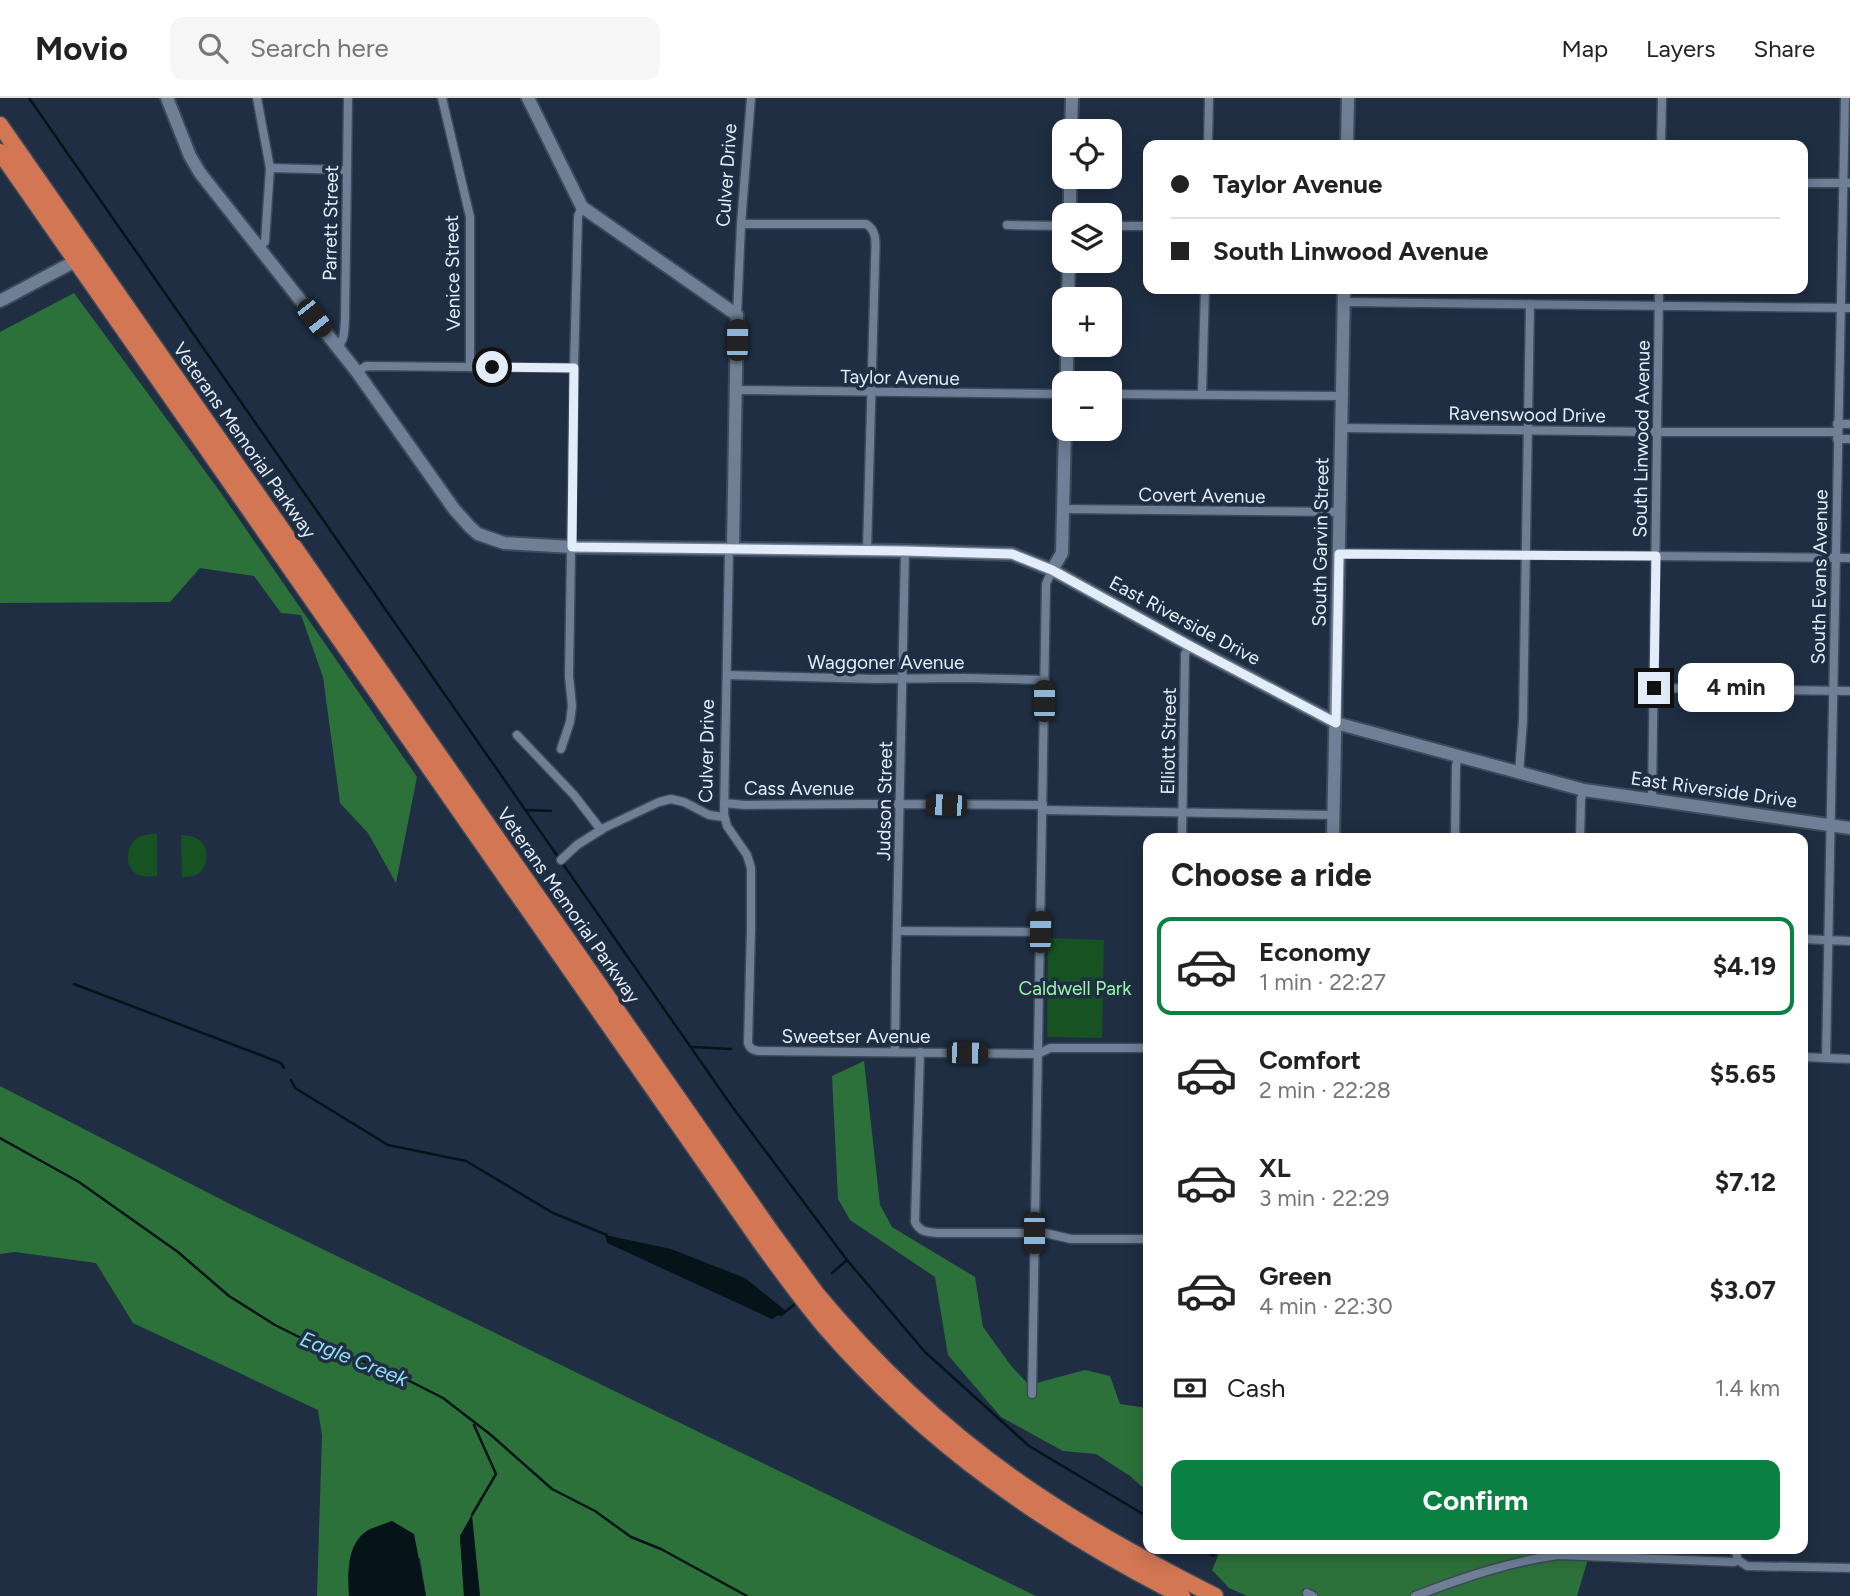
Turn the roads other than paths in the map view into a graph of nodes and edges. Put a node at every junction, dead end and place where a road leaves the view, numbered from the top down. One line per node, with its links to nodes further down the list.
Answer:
1 (167, 98): 28 (street)
2 (257, 98): 18 (street)
3 (348, 98): 19 (street, Parrett Street)
4 (442, 98): 39 (street, Venice Street)
5 (528, 98): 22 (street)
6 (751, 98): 23 (street, Culver Drive)
7 (1072, 98): 12 (street)
8 (1209, 98): 14 (street)
9 (1348, 98): 15 (street)
10 (1662, 98): 16 (street)
11 (1845, 98): 21 (street, South Evans Avenue)
12 (1071, 119)
13 (0, 125): 29 (highway, Veterans Memorial Parkway)
14 (1208, 140)
15 (1347, 140)
16 (1661, 140)
17 (0, 152): 29 (highway, Veterans Memorial Parkway)
18 (270, 168): 19 (street); 28 (street)
19 (347, 170): 38 (street, Parrett Street)
20 (1808, 183): 21 (street)
21 (1847, 183): 36 (street, South Evans Avenue)
22 (582, 207): 37 (street); 40 (street)
23 (741, 224): 37 (street, Culver Drive); 43 (street)
24 (1007, 225): 25 (street)
25 (1052, 226)
26 (1122, 226): 27 (street)
27 (1143, 226)
28 (259, 247): 38 (street)
29 (82, 257): 33 (street); 114 (highway, Veterans Memorial Parkway); 115 (highway, Veterans Memorial Parkway)
30 (1205, 294): 44 (street)
31 (1659, 294): 35 (street, South Linwood Avenue)
32 (1344, 295): 34 (street); 47 (street, South Garvin Street)
33 (0, 301)
34 (1530, 304): 35 (street); 50 (street)
35 (1659, 306): 36 (street); 51 (street, South Linwood Avenue)
36 (1845, 308): 52 (street, South Evans Avenue)
37 (737, 315): 42 (street, Culver Drive)
38 (338, 346): 41 (street)
39 (470, 367): 40 (street); 41 (street)
40 (574, 368): 57 (street)
41 (357, 372): 57 (street, East Riverside Drive)
42 (735, 390): 43 (street, Taylor Avenue); 58 (street, Culver Drive)
43 (871, 393): 45 (street, Taylor Avenue); 59 (street)
44 (1202, 393): 46 (street); 47 (street)
45 (1052, 394)
46 (1122, 394)
47 (1342, 396): 49 (street, South Garvin Street)
48 (1850, 424): 52 (street, Ravenswood Drive)
49 (1342, 428): 50 (street, Ravenswood Drive); 56 (street, South Garvin Street)
50 (1527, 430): 51 (street, Ravenswood Drive); 62 (street)
51 (1657, 432): 52 (street, Ravenswood Drive); 63 (street, South Linwood Avenue)
52 (1837, 432): 53 (street, Ravenswood Drive); 64 (street, South Evans Avenue)
53 (1850, 439)
54 (1065, 441): 55 (street)
55 (1063, 509): 56 (street, Covert Avenue); 66 (street)
56 (1340, 512): 61 (street, South Garvin Street)
57 (572, 547): 58 (street, East Riverside Drive); 76 (street)
58 (731, 549): 59 (street, East Riverside Drive); 68 (street, Culver Drive)
59 (867, 550): 60 (street, East Riverside Drive)
60 (905, 551): 66 (street, East Riverside Drive); 69 (street, Judson Street)
61 (1339, 554): 62 (street); 74 (street, South Garvin Street)
62 (1525, 555): 63 (street); 78 (street)
63 (1656, 556): 64 (street); 71 (street, South Linwood Avenue)
64 (1836, 558): 65 (street); 72 (street, South Evans Avenue)
65 (1850, 558)
66 (1052, 570): 67 (street, East Riverside Drive); 70 (street)
67 (1190, 646): 74 (street, East Riverside Drive); 84 (street, Elliott Street)
68 (727, 675): 69 (street, Waggoner Avenue); 81 (street, Culver Drive)
69 (902, 678): 70 (street, Waggoner Avenue); 82 (street, Judson Street)
70 (1045, 680): 83 (street)
71 (1654, 688): 72 (street); 80 (street, South Linwood Avenue)
72 (1833, 691): 73 (street); 87 (street, South Evans Avenue)
73 (1850, 691)
74 (1336, 723): 77 (street, East Riverside Drive); 85 (street, South Garvin Street)
75 (517, 735): 89 (street)
76 (561, 749)
77 (1458, 757): 78 (street, East Riverside Drive); 92 (street)
78 (1519, 773): 79 (street, East Riverside Drive)
79 (1584, 790): 80 (street, East Riverside Drive); 93 (street)
80 (1652, 800): 87 (street, East Riverside Drive)
81 (724, 803): 82 (street, Cass Avenue); 86 (street, Culver Drive)
82 (900, 804): 83 (street, Cass Avenue); 95 (street, Judson Street)
83 (1043, 808): 84 (street, Cass Avenue); 96 (street)
84 (1182, 813): 85 (street, Cass Avenue); 90 (street, Elliott Street)
85 (1333, 815): 91 (street, South Garvin Street)
86 (724, 817): 89 (street); 100 (street, Culver Drive)
87 (1830, 825): 88 (street, East Riverside Drive); 98 (street, South Evans Avenue)
88 (1850, 828)
89 (601, 830): 94 (street)
90 (1182, 833)
91 (1333, 833)
92 (1455, 833)
93 (1580, 833)
94 (561, 860)
95 (897, 932): 96 (street); 102 (street, Judson Street)
96 (1040, 932): 104 (street)
97 (1808, 939): 98 (street)
98 (1828, 940): 99 (street); 106 (street, South Evans Avenue)
99 (1850, 941)
100 (749, 1030): 102 (street, Sweetser Avenue)
101 (1143, 1048): 104 (street, Sweetser Avenue)
102 (895, 1052): 103 (street, Sweetser Avenue)
103 (920, 1052): 104 (street, Sweetser Avenue); 108 (street)
104 (1038, 1054): 108 (street)
105 (1808, 1057): 106 (street)
106 (1826, 1058): 107 (street)
107 (1850, 1059)
108 (1034, 1233): 109 (street); 110 (street)
109 (1143, 1239)
110 (1032, 1394)
111 (1736, 1554): 112 (street)
112 (1738, 1560): 113 (street); 116 (street)
113 (1850, 1569)
114 (1182, 1596)
115 (1215, 1596)
116 (1415, 1596)

